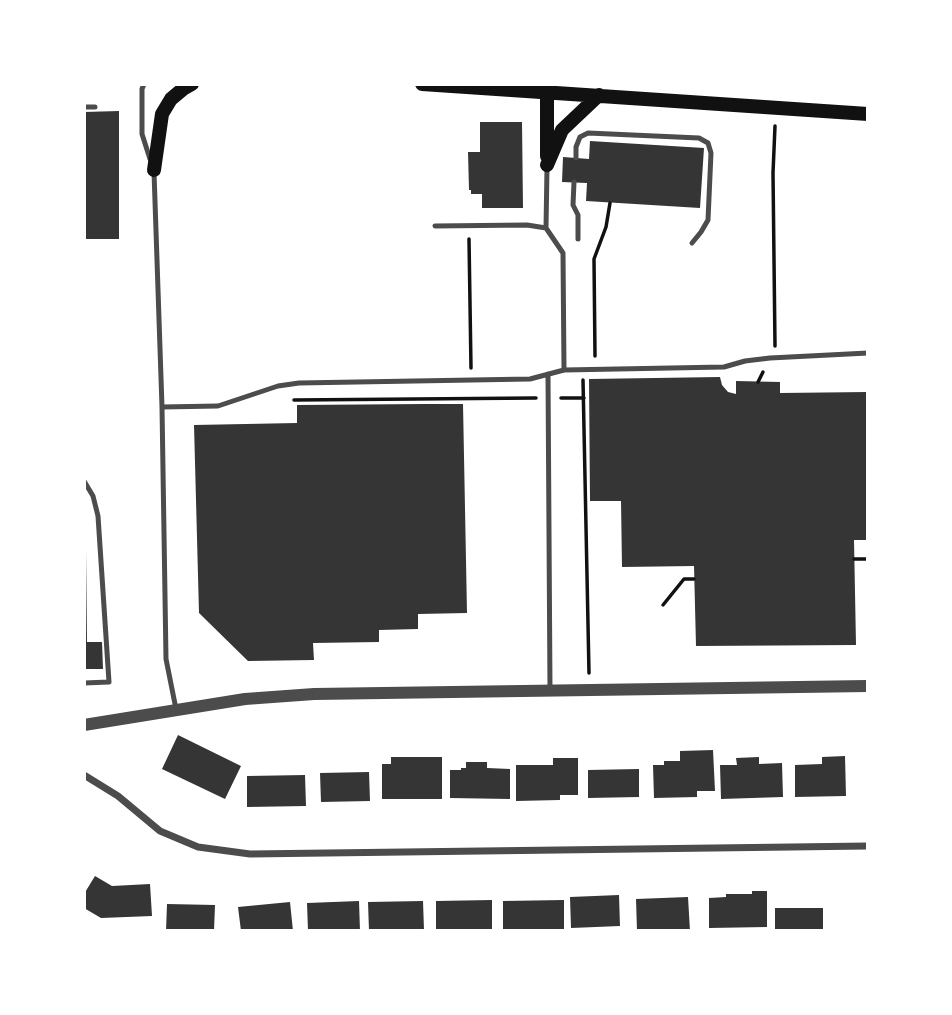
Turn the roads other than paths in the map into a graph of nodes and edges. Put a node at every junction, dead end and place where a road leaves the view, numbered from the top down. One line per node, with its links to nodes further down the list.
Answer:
1 (144, 84): 11 (lane)
2 (192, 84): 11 (main road)
3 (422, 84): 4 (main road)
4 (547, 88): 5 (main road); 10 (main road)
5 (599, 95): 8 (main road); 10 (main road)
6 (84, 107): 7 (lane)
7 (95, 107)
8 (868, 114)
9 (576, 158): 16 (lane)
10 (547, 164): 14 (lane)
11 (153, 170): 20 (lane)
12 (574, 182): 15 (lane)
13 (435, 226): 14 (lane)
14 (546, 228): 18 (lane)
15 (578, 239)
16 (692, 243)
17 (868, 354): 18 (lane)
18 (564, 370): 19 (lane)
19 (548, 374): 20 (lane); 24 (lane)
20 (162, 407): 25 (lane)
21 (84, 481): 22 (lane)
22 (84, 683)
23 (868, 686): 24 (street)
24 (550, 691): 25 (street)
25 (176, 709): 26 (street)
26 (84, 725)
27 (84, 775): 28 (street)
28 (868, 846)

